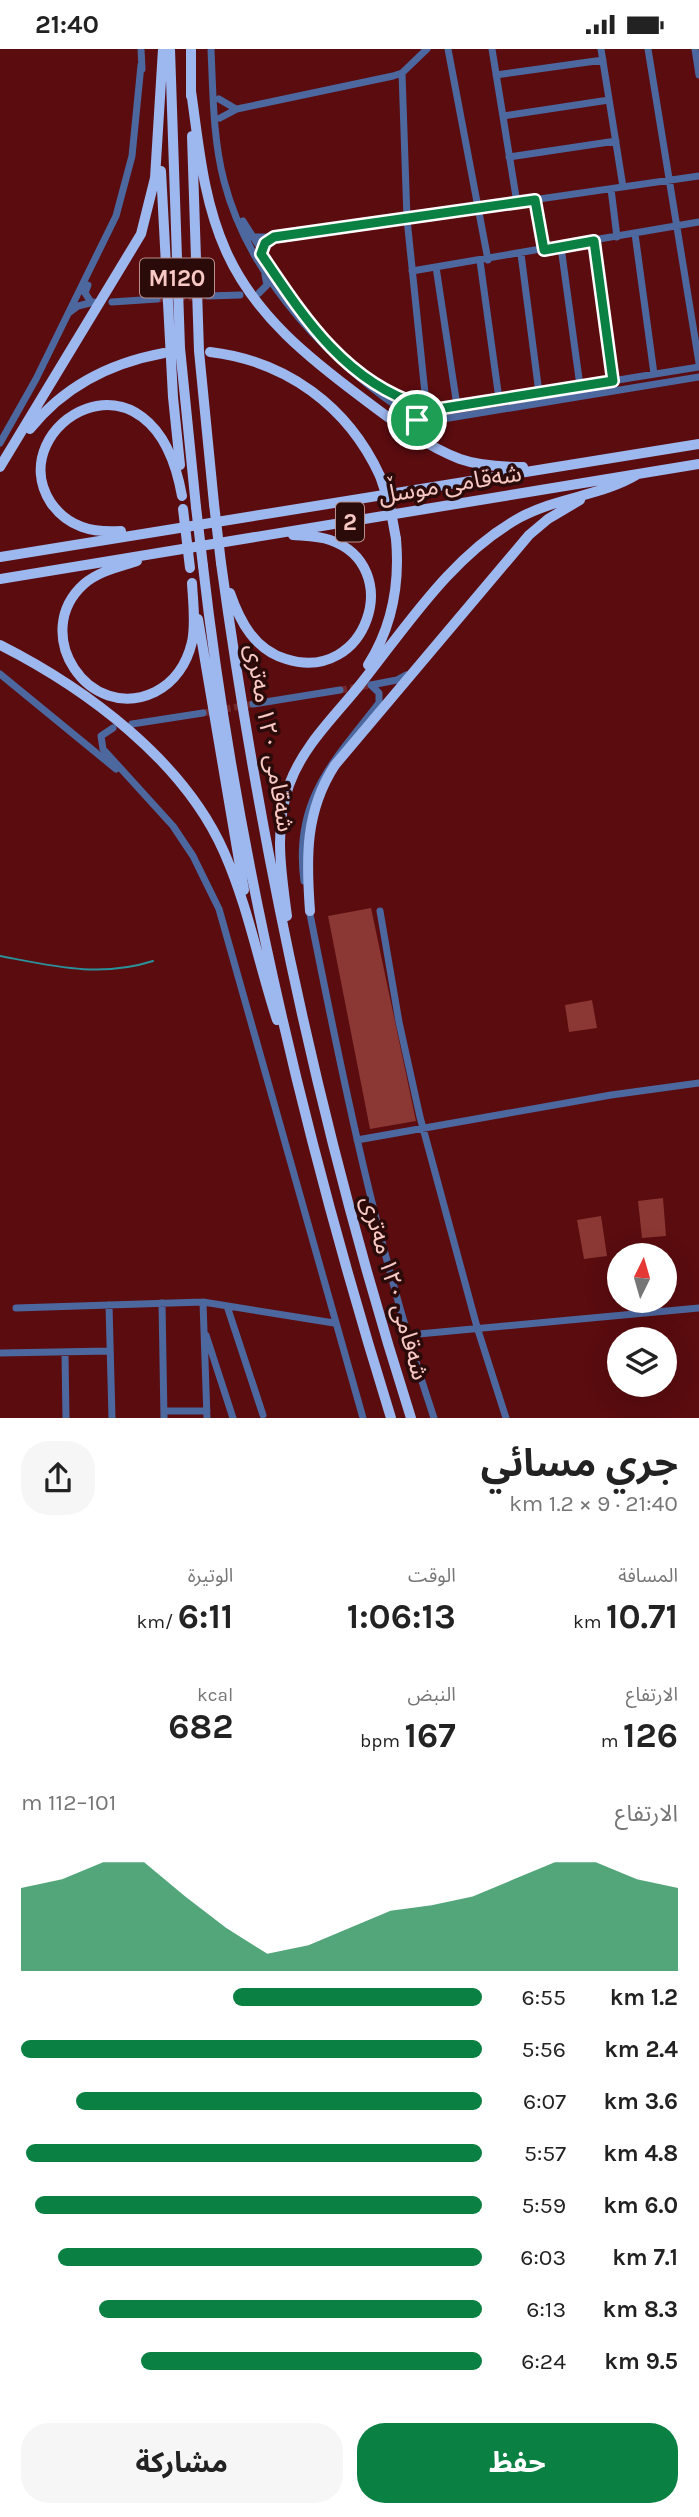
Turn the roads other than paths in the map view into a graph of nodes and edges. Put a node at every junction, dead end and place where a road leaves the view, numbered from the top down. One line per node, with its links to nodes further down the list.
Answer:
1 (141, 49): 13 (street)
2 (163, 49): 23 (highway)
3 (170, 49): 100 (highway, شەقامی ١٢٠ مەتری / M120, bridge)
4 (191, 49): 17 (highway, شەقامی ١٢٠ مەتری / M120)
5 (214, 49): 18 (street); 47 (street)
6 (427, 49): 14 (street)
7 (448, 49): 32 (street)
8 (492, 49): 15 (street)
9 (601, 49): 12 (street)
10 (648, 49): 27 (street)
11 (695, 49): 16 (street)
12 (603, 60): 15 (street); 19 (street)
13 (141, 65): 54 (street); 54 (street)
14 (402, 73): 20 (street); 33 (street)
15 (496, 75): 21 (street)
16 (699, 75)
17 (191, 91): 73 (highway); 83 (highway, شەقامی ١٢٠ مەتری / M120, bridge)
18 (219, 99): 20 (street); 22 (street)
19 (609, 100): 21 (street); 24 (street)
20 (236, 109): 22 (street)
21 (503, 116): 25 (street)
22 (220, 118): 37 (street)
23 (159, 133): 75 (highway); 78 (highway)
24 (615, 141): 25 (street); 28 (street)
25 (509, 157): 31 (street)
26 (699, 176): 27 (street)
27 (668, 181): 28 (street); 35 (street)
28 (623, 187): 29 (street)
29 (611, 189): 30 (street); 39 (street)
30 (535, 200): 31 (street); 42 (street)
31 (517, 203): 32 (street)
32 (479, 208): 33 (street); 45 (street)
33 (407, 219): 38 (street); 48 (street)
34 (699, 222): 35 (street)
35 (676, 226): 36 (street); 57 (street)
36 (635, 234): 39 (street); 58 (street)
37 (251, 237): 38 (street); 43 (street)
38 (274, 237): 43 (street)
39 (617, 237): 40 (street)
40 (594, 241): 41 (street); 60 (street)
41 (561, 247): 42 (street); 62 (street)
42 (544, 250): 44 (street)
43 (261, 254): 66 (street)
44 (521, 254): 45 (street); 63 (street)
45 (484, 260): 46 (street); 65 (street)
46 (436, 267): 48 (street); 67 (street)
47 (264, 268): 49 (street); 69 (street)
48 (412, 271): 66 (street)
49 (259, 293)
50 (240, 295): 51 (street)
51 (208, 296)
52 (157, 299): 53 (street)
53 (112, 302)
54 (70, 313): 71 (street)
55 (209, 352): 92 (highway, bridge)
56 (164, 353): 75 (highway)
57 (699, 365): 58 (street)
58 (654, 374): 60 (street)
59 (699, 377): 64 (street)
60 (613, 381): 61 (street)
61 (601, 383): 62 (street); 64 (street)
62 (580, 386): 63 (street)
63 (539, 393): 65 (street)
64 (602, 393): 70 (street)
65 (499, 399): 67 (street)
66 (423, 404): 68 (street); 69 (street)
67 (457, 406): 68 (street)
68 (438, 409): 70 (street)
69 (417, 420): 70 (street)
70 (437, 420)
71 (0, 443)
72 (699, 444): 73 (highway, شەقامی موسڵ / 2)
73 (595, 460): 79 (highway, شەقامی موسڵ / 2)
74 (699, 464): 76 (highway, شەقامی موسڵ / 2)
75 (0, 468)
76 (638, 474): 77 (highway); 80 (highway, شەقامی موسڵ / 2)
77 (611, 487): 87 (highway); 92 (highway)
78 (182, 496): 79 (highway); 85 (highway, bridge)
79 (173, 529): 82 (highway, شەقامی موسڵ / 2)
80 (276, 534): 81 (highway, شەقامی موسڵ / 2); 83 (highway)
81 (176, 549): 84 (highway, شەقامی موسڵ / 2); 85 (highway)
82 (0, 557)
83 (221, 563): 99 (highway, شەقامی ١٢٠ مەتری)
84 (0, 579)
85 (192, 583): 98 (highway)
86 (0, 645): 98 (highway)
87 (430, 650): 96 (highway); 96 (street)
88 (0, 674): 95 (street)
89 (340, 690): 90 (street)
90 (253, 704)
91 (203, 713): 93 (street)
92 (333, 717): 99 (highway)
93 (132, 724)
94 (113, 728): 95 (street)
95 (141, 788): 110 (street)
96 (310, 911): 103 (street)
97 (380, 911): 102 (street)
98 (258, 956): 100 (highway)
99 (301, 1012): 125 (highway, شەقامی ١٢٠ مەتری)
100 (292, 1062): 124 (highway, شەقامی ١٢٠ مەتری)
101 (699, 1083): 102 (street)
102 (426, 1126): 103 (street); 111 (street)
103 (357, 1140): 113 (street)
104 (203, 1302): 105 (street); 107 (street); 112 (street)
105 (162, 1303): 106 (street); 118 (street)
106 (109, 1305): 109 (street); 114 (street)
107 (227, 1305): 110 (street); 119 (street)
108 (699, 1306): 111 (street)
109 (16, 1308)
110 (334, 1323): 123 (street)
111 (477, 1327): 113 (street); 127 (street)
112 (204, 1328): 117 (street); 122 (street)
113 (408, 1335): 126 (street)
114 (110, 1351): 116 (street); 121 (street)
115 (0, 1353): 116 (street)
116 (65, 1353): 120 (street)
117 (207, 1414): 118 (street)
118 (164, 1415)
119 (263, 1415)
120 (66, 1418)
121 (112, 1418)
122 (233, 1418)
123 (363, 1418)
124 (391, 1418)
125 (411, 1418)
126 (434, 1418)
127 (506, 1418)

